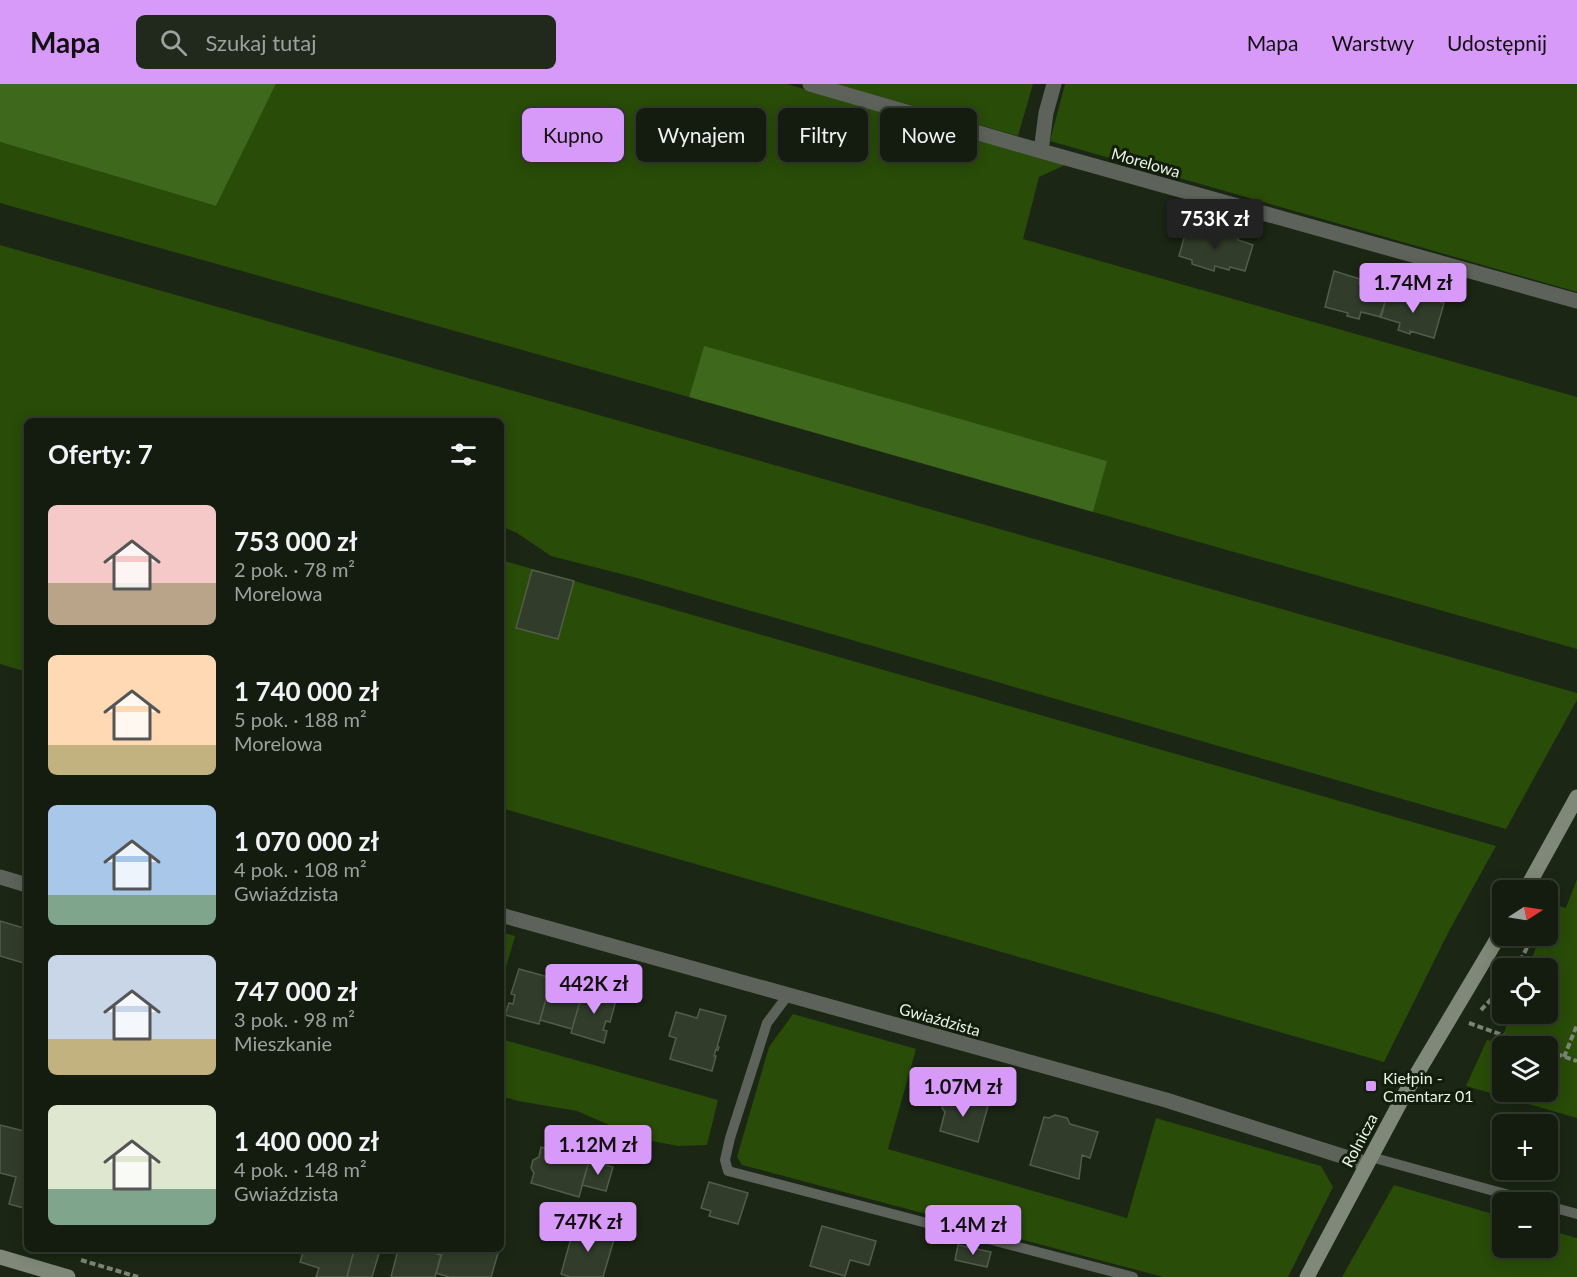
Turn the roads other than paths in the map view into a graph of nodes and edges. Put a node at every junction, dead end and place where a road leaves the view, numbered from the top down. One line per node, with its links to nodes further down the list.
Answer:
1 (810, 84): 3 (street, Morelowa)
2 (1054, 84): 3 (street)
3 (1041, 151): 4 (street, Morelowa)
4 (1577, 301)
5 (1577, 797): 7 (street)
6 (0, 878): 8 (street)
7 (1531, 880)
8 (24, 884)
9 (504, 916): 11 (street, Gwiaździsta)
10 (1493, 946): 12 (street, Rolnicza)
11 (788, 995): 12 (street, Gwiaździsta); 18 (lane)
12 (1369, 1160): 13 (lane); 19 (street, Rolnicza)
13 (1495, 1192)
14 (1558, 1209): 15 (lane)
15 (1577, 1214)
16 (0, 1257): 17 (street)
17 (59, 1276)
18 (1134, 1277)
19 (1307, 1277)

